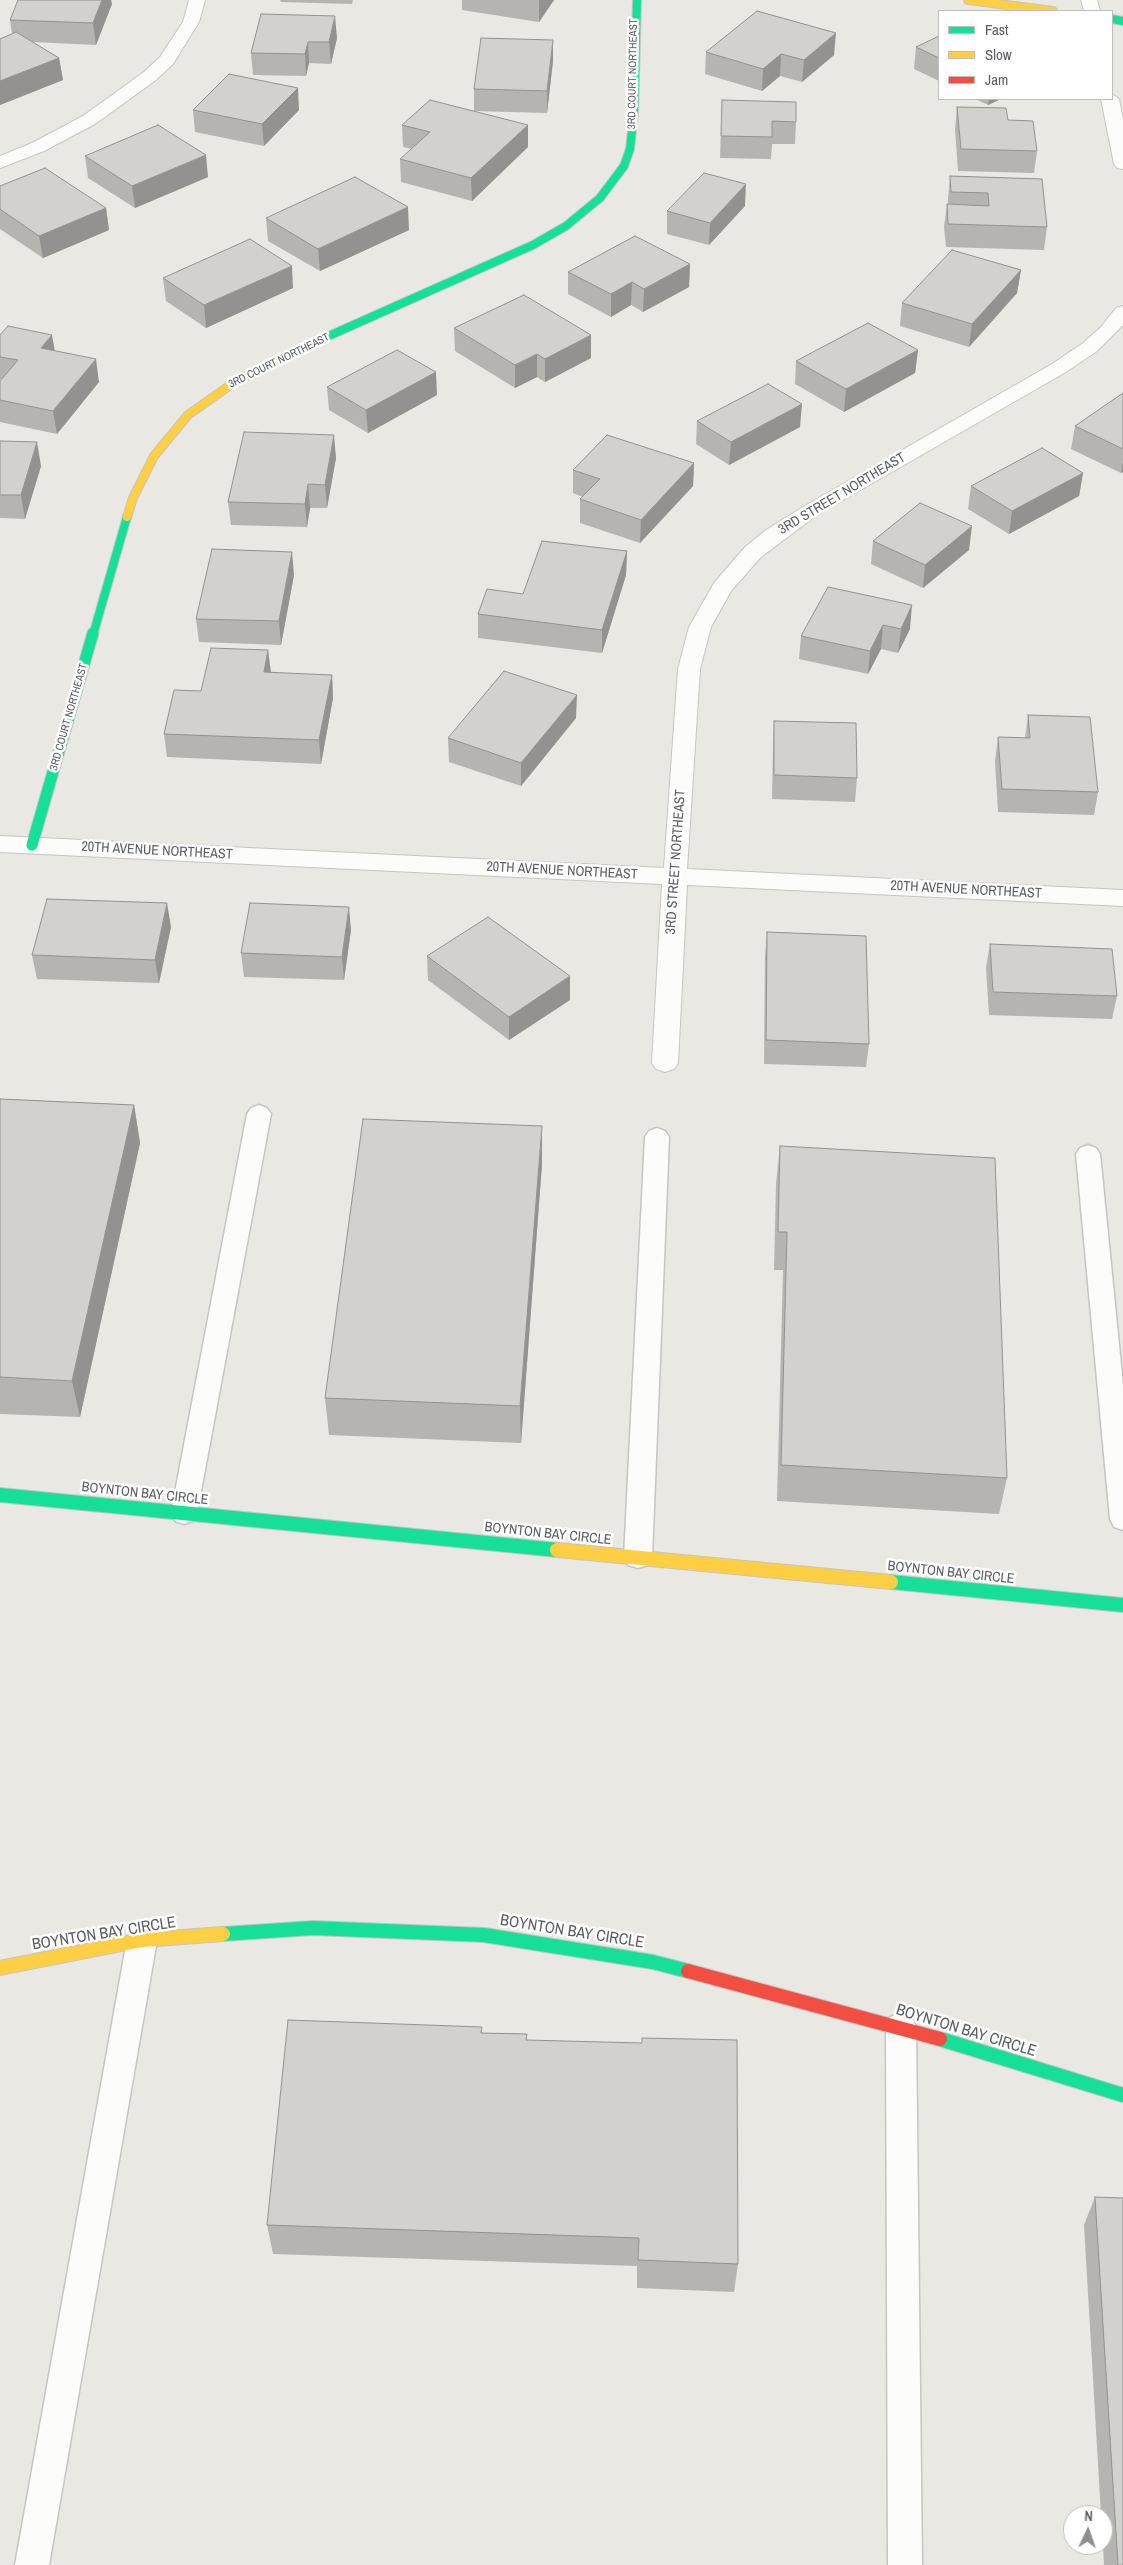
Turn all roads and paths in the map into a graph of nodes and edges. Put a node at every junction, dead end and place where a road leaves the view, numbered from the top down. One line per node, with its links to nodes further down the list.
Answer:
1 (197, 0): 6 (street)
2 (637, 0): 10 (street, 3RD COURT NORTHEAST)
3 (968, 0): 4 (street)
4 (1045, 10)
5 (1110, 100): 7 (street)
6 (0, 163)
7 (1123, 164)
8 (1123, 312): 11 (street, 3RD STREET NORTHEAST)
9 (0, 844): 10 (street, 20TH AVENUE NORTHEAST)
10 (32, 845): 11 (street, 20TH AVENUE NORTHEAST)
11 (675, 876): 12 (street, 20TH AVENUE NORTHEAST); 13 (street, 3RD STREET NORTHEAST)
12 (1123, 898)
13 (665, 1063)
14 (259, 1114): 18 (lane)
15 (657, 1138): 20 (lane)
16 (1088, 1154): 19 (lane)
17 (0, 1495): 18 (street, BOYNTON BAY CIRCLE)
18 (184, 1513): 20 (street, BOYNTON BAY CIRCLE)
19 (1123, 1519)
20 (638, 1557): 21 (street, BOYNTON BAY CIRCLE)
21 (1123, 1604)
22 (142, 1940): 23 (street, BOYNTON BAY CIRCLE); 24 (street, BOYNTON BAY CIRCLE); 26 (lane)
23 (0, 1968)
24 (901, 2027): 25 (street, BOYNTON BAY CIRCLE); 27 (lane)
25 (1123, 2095)
26 (32, 2565)
27 (905, 2565)

